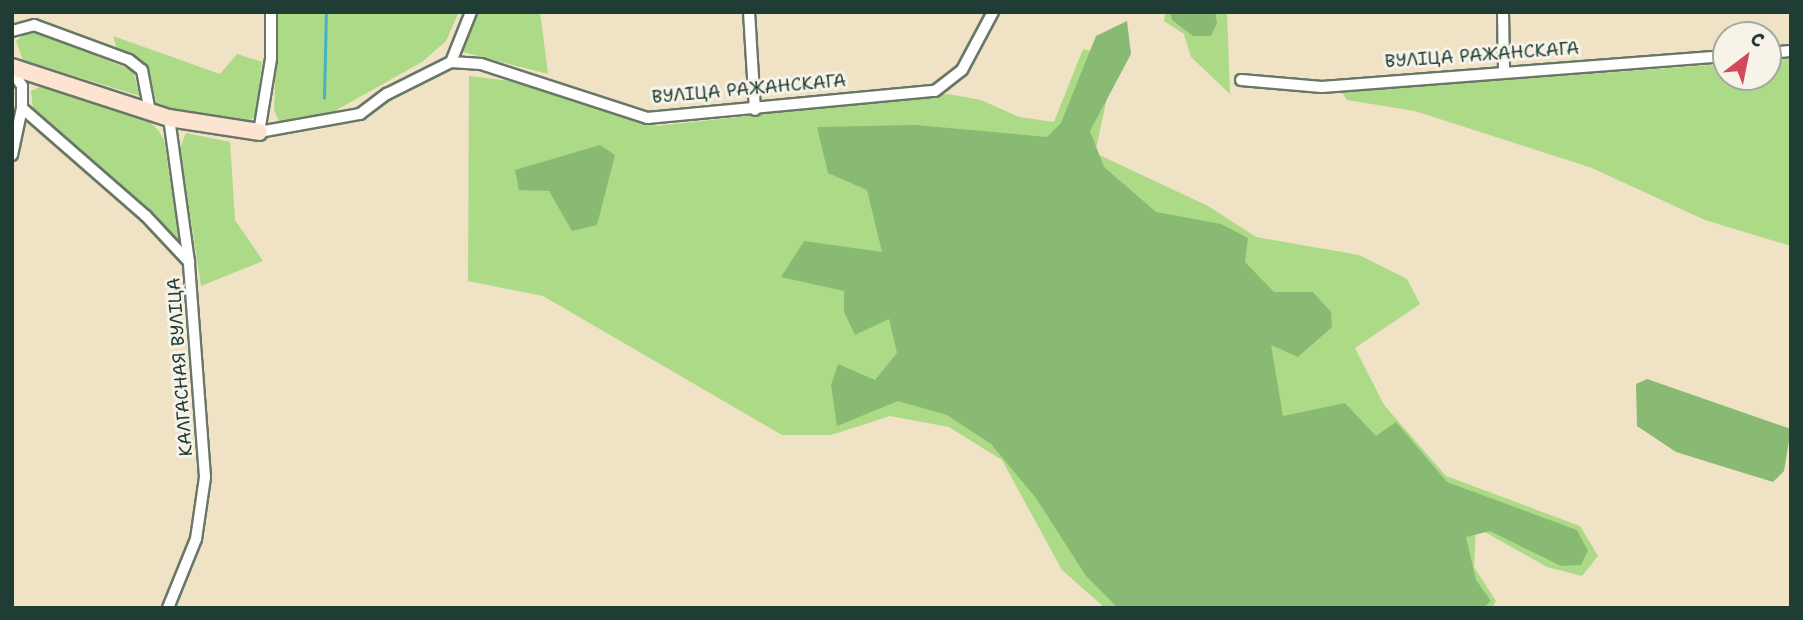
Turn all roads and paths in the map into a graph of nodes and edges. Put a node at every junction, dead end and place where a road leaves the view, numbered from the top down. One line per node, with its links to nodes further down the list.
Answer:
1 (271, 12): 16 (street)
2 (471, 12): 8 (street)
3 (750, 12): 13 (street)
4 (993, 12): 13 (street, ВУЛІЦА РАЖАНСКАГА)
5 (1503, 12): 10 (street)
6 (12, 31): 14 (street)
7 (1712, 57): 10 (street, ВУЛІЦА РАЖАНСКАГА)
8 (451, 62): 13 (street, ВУЛІЦА РАЖАНСКАГА); 16 (street)
9 (12, 69): 12 (street); 14 (street)
10 (1504, 72): 11 (street, ВУЛІЦА РАЖАНСКАГА)
11 (1241, 80)
12 (22, 108): 17 (street); 18 (street)
13 (755, 110)
14 (149, 112): 15 (street)
15 (169, 118): 16 (street); 18 (street, КАЛГАСНАЯ ВУЛІЦА)
16 (259, 132)
17 (12, 155)
18 (189, 262): 19 (street, КАЛГАСНАЯ ВУЛІЦА)
19 (168, 608)

